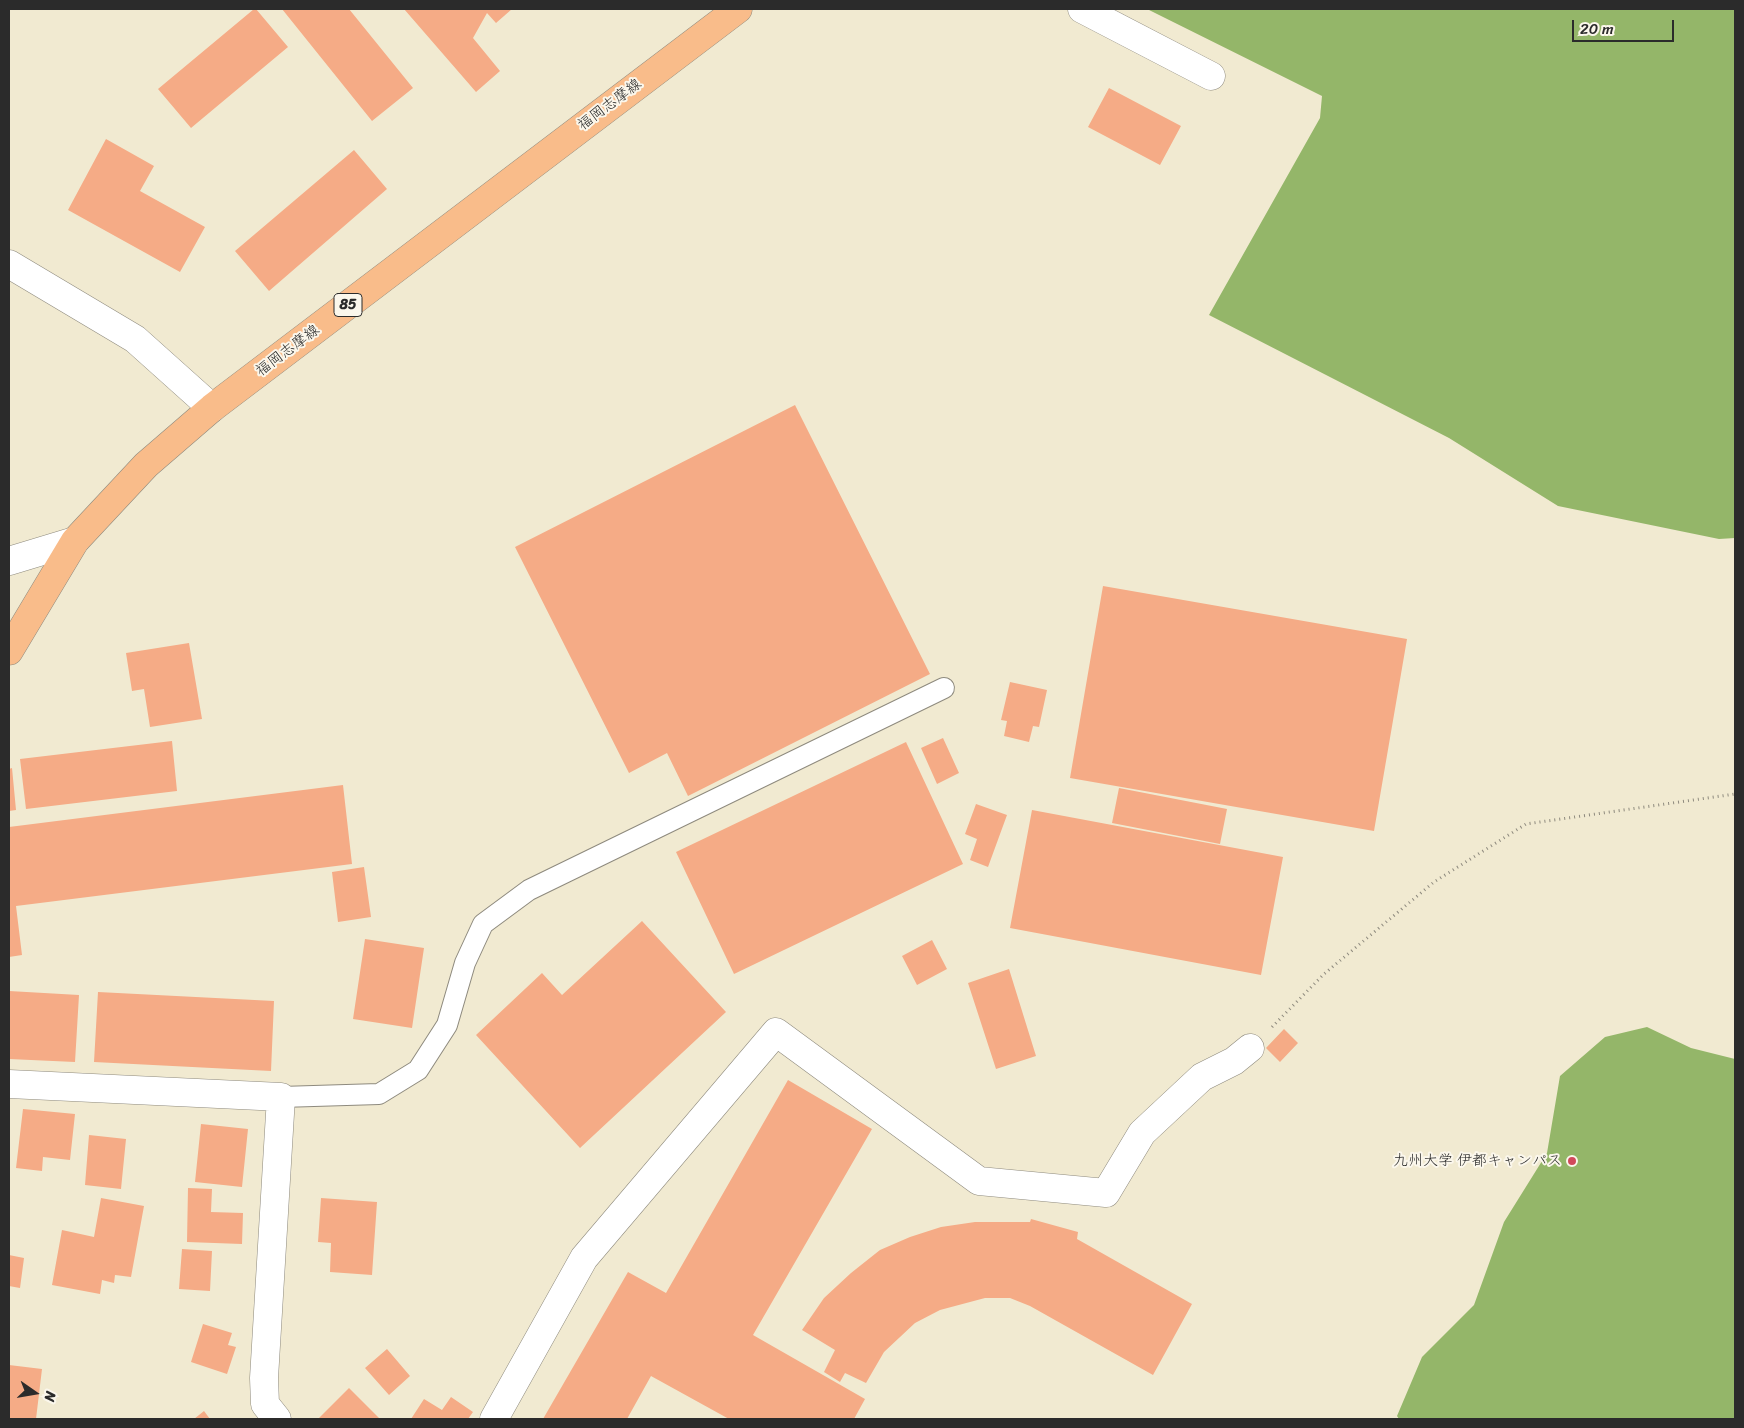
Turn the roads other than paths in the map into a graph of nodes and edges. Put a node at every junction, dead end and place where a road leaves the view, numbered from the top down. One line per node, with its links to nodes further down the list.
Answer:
1 (738, 9): 5 (main road, 福岡志摩線 / 85)
2 (1082, 9): 3 (street)
3 (1211, 76)
4 (9, 264): 5 (street)
5 (212, 408): 6 (main road, 福岡志摩線 / 85)
6 (75, 541): 7 (street); 8 (main road, 福岡志摩線 / 85)
7 (9, 561)
8 (9, 651)
9 (944, 688): 12 (lane)
10 (1250, 1048): 14 (street)
11 (9, 1084): 12 (street)
12 (282, 1097): 13 (street)
13 (277, 1419)
14 (494, 1419)

